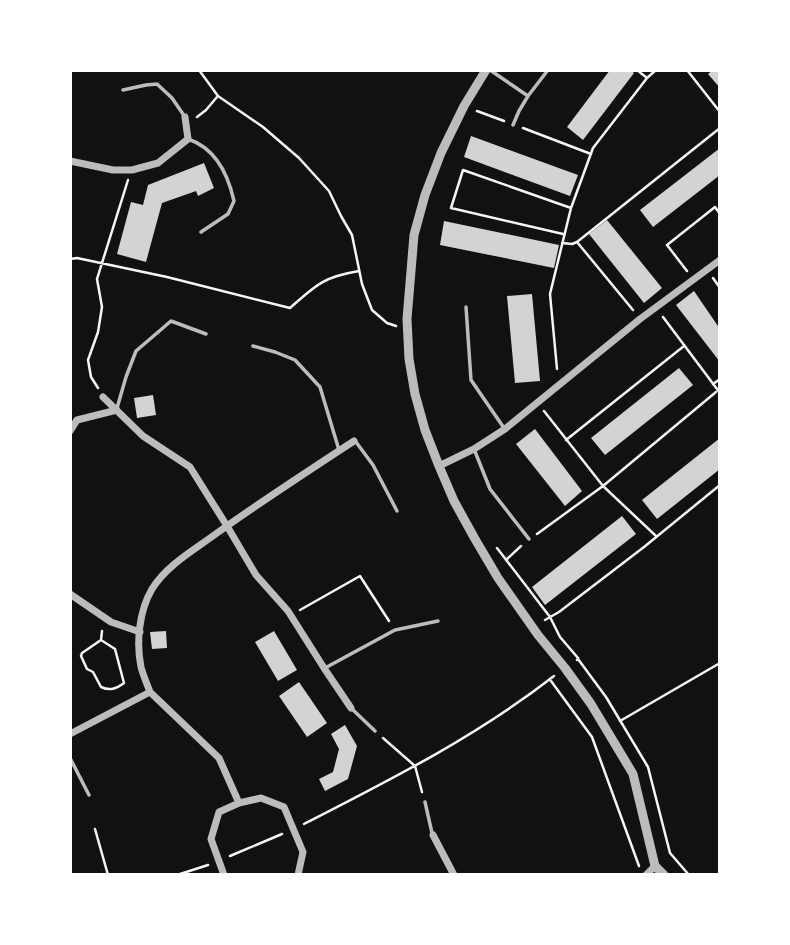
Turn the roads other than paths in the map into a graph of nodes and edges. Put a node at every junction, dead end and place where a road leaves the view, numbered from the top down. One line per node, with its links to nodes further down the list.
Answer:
1 (488, 70): 4 (lane); 21 (street)
2 (548, 70): 4 (lane)
3 (124, 90): 5 (lane)
4 (528, 96): 6 (lane)
5 (185, 121): 7 (street)
6 (513, 125)
7 (188, 139): 8 (street); 9 (lane)
8 (70, 161)
9 (201, 232)
10 (720, 260): 16 (street)
11 (466, 307): 16 (lane)
12 (206, 334): 15 (lane)
13 (253, 346): 20 (lane)
14 (103, 397): 15 (street)
15 (117, 410): 17 (street); 23 (street)
16 (505, 429): 19 (street)
17 (70, 431)
18 (354, 440): 20 (street); 22 (lane)
19 (474, 449): 21 (street); 24 (lane)
20 (339, 450): 23 (street)
21 (439, 466): 38 (street)
22 (397, 511)
23 (227, 526): 27 (street); 28 (street)
24 (529, 539)
25 (70, 594): 27 (street)
26 (438, 621): 28 (lane)
27 (140, 632): 29 (street)
28 (324, 668): 30 (street)
29 (150, 692): 32 (street); 36 (street)
30 (351, 708): 31 (lane)
31 (375, 731)
32 (70, 734)
33 (70, 758): 34 (lane)
34 (89, 795)
35 (425, 802): 37 (lane)
36 (239, 803): 39 (street); 40 (street)
37 (433, 835): 41 (street)
38 (655, 866): 42 (street); 43 (street)
39 (224, 875)
40 (298, 875)
41 (454, 875)
42 (646, 875)
43 (664, 875)

